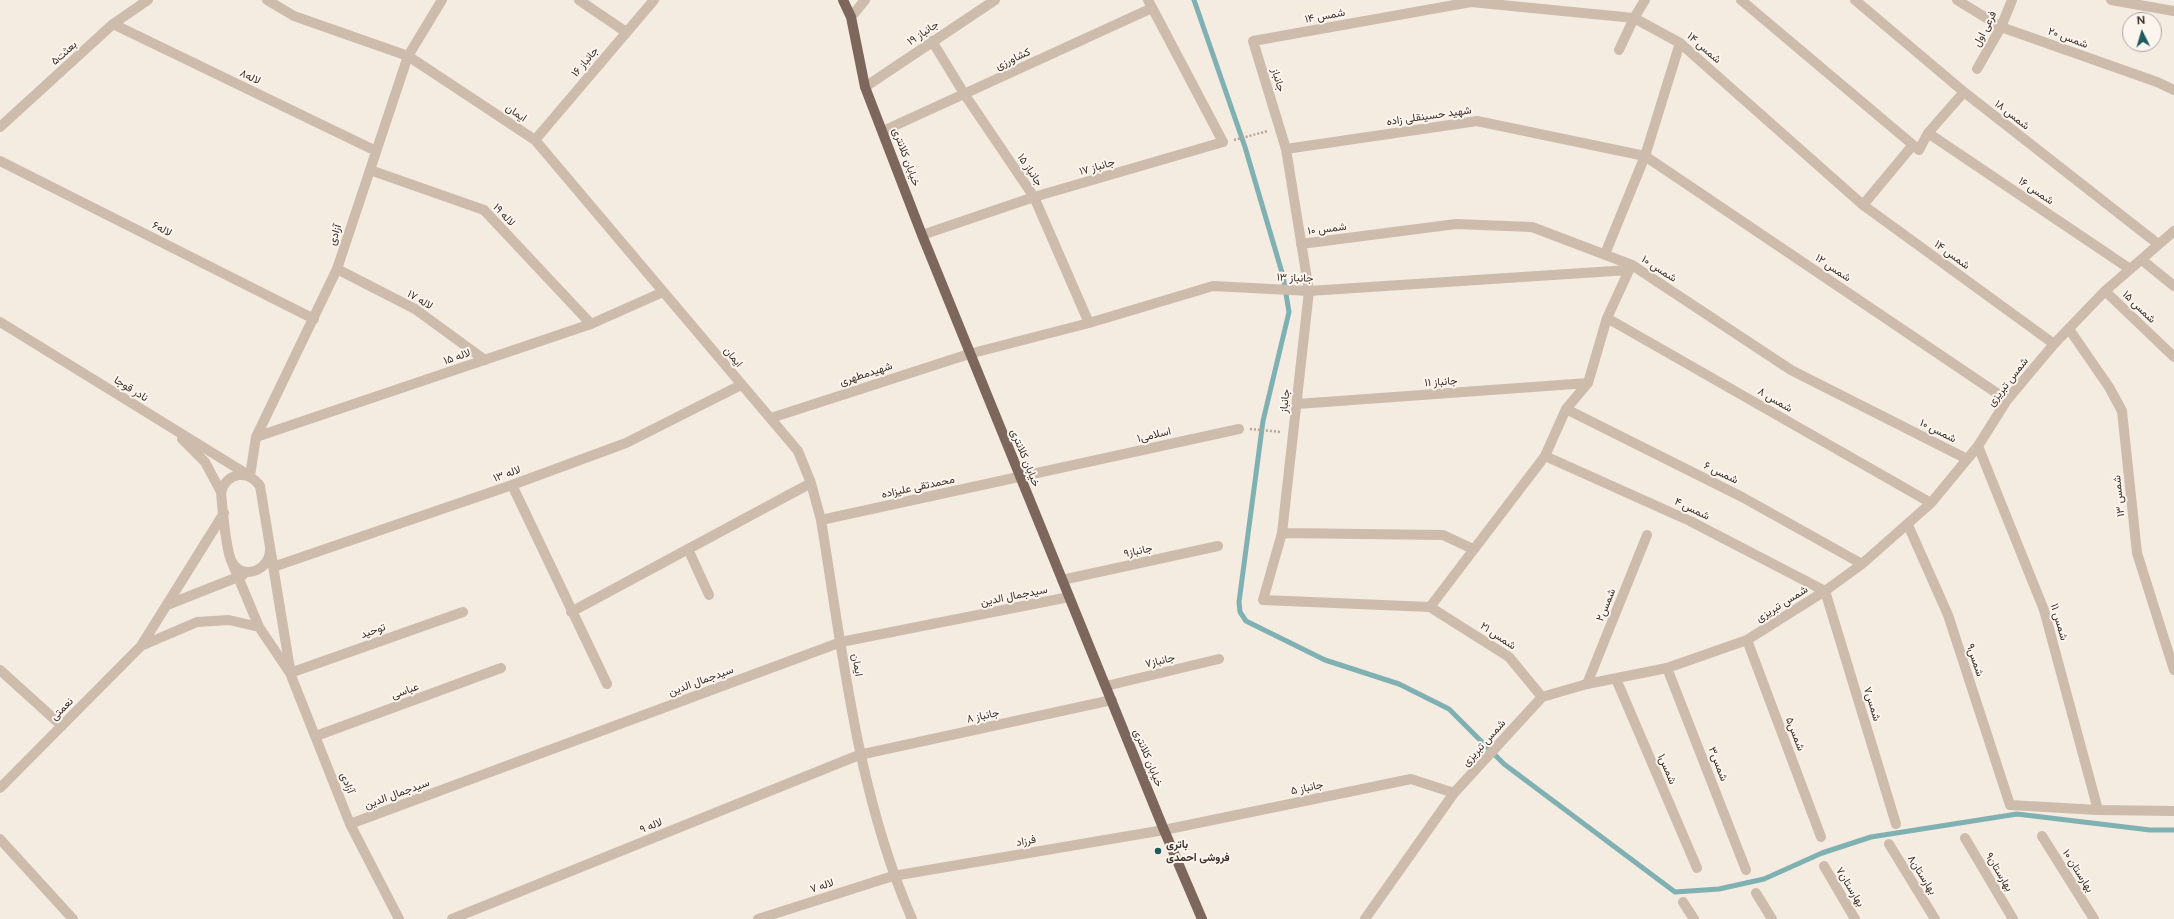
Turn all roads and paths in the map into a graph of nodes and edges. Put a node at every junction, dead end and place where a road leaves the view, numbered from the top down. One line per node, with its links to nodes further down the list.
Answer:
1 (148, 0): 19 (street, بعثت۵)
2 (267, 0): 26 (street, ایمان)
3 (442, 0): 26 (street, آزادی)
4 (579, 0): 21 (street)
5 (654, 0): 21 (street, جانباز ۱۶)
6 (844, 0): 17 (main road, خیابان کلانتری)
7 (866, 0): 17 (street)
8 (995, 0): 22 (street, جانباز ۱۹)
9 (1645, 0): 18 (street)
10 (1741, 0): 38 (street)
11 (1855, 0): 30 (street, شمس ۱۸)
12 (1957, 0): 20 (street, شمس ۲۰)
13 (2012, 0): 20 (street, فرعی اول)
14 (2110, 0): 16 (street)
15 (1150, 4): 31 (street, کشاورزی); 37 (street)
16 (2174, 11)
17 (851, 17): 28 (main road, خیابان کلانتری)
18 (1634, 18): 23 (street, شمس ۱۴); 24 (street, شمس ۱۴); 25 (street)
19 (113, 24): 32 (street, بعثت۵); 40 (street, لاله۸)
20 (2001, 27): 27 (street, فرعی اول); 29 (street, شمس ۲۰)
21 (626, 32): 36 (street, جانباز ۱۶)
22 (932, 41): 28 (street, جانباز ۱۹); 31 (street, جانباز ۱۵)
23 (1253, 41): 33 (street, جانباز)
24 (1680, 43): 41 (street); 45 (street, شمس ۱۴)
25 (1619, 50)
26 (408, 56): 36 (street, ایمان); 40 (street, آزادی)
27 (1977, 69)
28 (865, 87): 34 (main road, خیابان کلانتری)
29 (2174, 90)
30 (1964, 92): 35 (street); 49 (street, شمس ۱۸)
31 (965, 95): 34 (street, کشاورزی); 44 (street, جانباز ۱۵)
32 (0, 127)
33 (1280, 128): 37 (path); 39 (street, جانباز)
34 (883, 130): 47 (main road, خیابان کلانتری)
35 (1928, 133): 38 (street); 54 (street, شمس ۱۶)
36 (535, 140): 58 (street, ایمان)
37 (1223, 142): 44 (street, جانباز ۱۷)
38 (1915, 148): 45 (street)
39 (1286, 149): 41 (street, شهید حسینقلی زاده); 48 (street, جانباز)
40 (376, 151): 43 (street, آزادی)
41 (1645, 156): 50 (street); 71 (street, شمس ۱۲)
42 (0, 161): 60 (street, لاله۶)
43 (370, 170): 53 (street, آزادی); 63 (street, لاله ۱۹)
44 (1034, 197): 47 (street, جانباز ۱۷); 62 (street, جانباز ۱۵)
45 (1863, 205): 65 (street, شمس ۱۴)
46 (2174, 231): 49 (street, شمس تبریزی)
47 (922, 235): 66 (main road, خیابان کلانتری)
48 (1301, 244): 50 (street, شمس ۱۰); 56 (street, جانباز)
49 (2158, 244): 51 (street, شمس تبریزی)
50 (1605, 254): 52 (street, شمس ۱۰)
51 (2142, 260): 54 (street, شمس تبریزی); 55 (street)
52 (1630, 268): 56 (street, جانباز ۱۳); 59 (street); 81 (street, شمس ۱۰)
53 (337, 269): 60 (street, آزادی); 68 (street, لاله ۱۷)
54 (2130, 269): 57 (street, شمس تبریزی)
55 (2174, 286)
56 (1309, 291): 62 (street, جانباز ۱۳); 72 (street, جانباز)
57 (2105, 291): 64 (street, شمس تبریزی); 67 (street, شمس ۱۵)
58 (663, 292): 63 (street, لاله ۱۵); 70 (street, ایمان)
59 (1607, 318): 69 (street); 87 (street, شمس ۸)
60 (314, 319): 78 (street, آزادی)
61 (0, 322): 75 (street, نادر قوجا)
62 (1089, 323): 66 (street, جانباز ۱۳)
63 (591, 324): 68 (street, لاله ۱۵)
64 (2069, 329): 65 (street, شمس تبریزی); 118 (street, شمس ۱۳)
65 (2054, 344): 71 (street, شمس تبریزی)
66 (969, 354): 74 (street, شهیدمطهری); 83 (main road, خیابان کلانتری)
67 (2174, 357)
68 (485, 360): 78 (street, لاله ۱۵)
69 (1588, 383): 72 (street, جانباز ۱۱); 73 (street)
70 (741, 385): 74 (street, ایمان); 85 (street, لاله ۱۳)
71 (2007, 400): 79 (street, شمس تبریزی)
72 (1297, 404): 77 (street, جانباز)
73 (1566, 409): 80 (street); 98 (street, شمس ۶)
74 (771, 418): 84 (street, ایمان)
75 (169, 426): 82 (street, نادر قوجا); 86 (street, آزادی)
76 (1239, 429): 77 (path); 83 (street, اسلامی۱)
77 (1294, 432): 91 (street, جانباز)
78 (256, 437): 82 (street, آزادی)
79 (1978, 446): 81 (street, شمس تبریزی); 131 (street, شمس ۱۱)
80 (1545, 456): 96 (street); 103 (street, شمس ۴)
81 (1967, 459): 87 (street, شمس تبریزی)
82 (250, 476): 86 (street); 94 (street, آزادی)
83 (1020, 478): 89 (street, محمدتقی علیزاده); 102 (main road, خیابان کلانتری)
84 (811, 483): 89 (street, ایمان); 95 (street)
85 (512, 485): 99 (street, لاله ۱۳); 109 (street)
86 (221, 492): 88 (street, آزادی)
87 (1931, 503): 90 (street, شمس تبریزی)
88 (224, 513): 97 (street, آزادی); 106 (street, نعمتی)
89 (821, 520): 112 (street, ایمان)
90 (1908, 525): 98 (street, شمس تبریزی); 131 (street, شمس۹)
91 (1282, 533): 96 (street); 107 (street, جانباز)
92 (1647, 535): 122 (street, شمس۲)
93 (1218, 546): 102 (street, جانباز۹)
94 (270, 548): 99 (street, آزادی); 100 (street)
95 (688, 549): 104 (street); 109 (street)
96 (1473, 549): 107 (street)
97 (231, 560): 100 (street); 101 (street, آزادی)
98 (1862, 564): 103 (street, شمس تبریزی)
99 (273, 567): 119 (street, آزادی)
100 (253, 572): 101 (street)
101 (238, 577): 106 (street); 110 (street, آزادی)
102 (1062, 580): 105 (main road, خیابان کلانتری)
103 (1825, 591): 111 (street, شمس تبریزی); 134 (street, شمس۷)
104 (709, 595)
105 (1070, 597): 112 (street, سیدجمال الدین); 123 (main road, خیابان کلانتری)
106 (167, 605): 113 (street, نعمتی)
107 (1430, 607): 124 (street, شمس ۲۱)
108 (463, 612): 119 (street, توحید)
109 (571, 612): 121 (street)
110 (259, 627): 113 (street, نعمتی); 119 (street, آزادی)
111 (1747, 640): 116 (street, شمس تبریزی); 137 (street, شمس۵)
112 (841, 642): 128 (street, ایمان); 133 (street, سیدجمال الدین)
113 (141, 646): 126 (street, نعمتی)
114 (1219, 659): 123 (street, جانباز۷)
115 (501, 668): 127 (street, عباسی)
116 (1667, 668): 120 (street, شمس تبریزی); 143 (street, شمس۳)
117 (0, 670): 126 (street)
118 (2174, 670)
119 (290, 673): 127 (street, آزادی)
120 (1616, 679): 122 (street, شمس تبریزی); 142 (street, شمس۱)
121 (607, 684)
122 (1588, 684): 124 (street, شمس تبریزی)
123 (1106, 686): 125 (main road, خیابان کلانتری)
124 (1542, 697): 130 (street, شمس تبریزی)
125 (1112, 700): 128 (street, جانباز ۸); 135 (main road, خیابان کلانتری)
126 (62, 726): 129 (street, نعمتی)
127 (316, 736): 133 (street, آزادی)
128 (859, 755): 144 (street, ایمان); 149 (street, لاله ۹)
129 (0, 788)
130 (1454, 793): 135 (street, جانباز ۵); 153 (street, شمس تبریزی)
131 (2098, 810): 132 (street)
132 (2174, 811)
133 (350, 824): 148 (street, آزادی)
134 (1896, 824)
135 (1164, 830): 144 (street, فرزاد); 152 (main road, خیابان کلانتری)
136 (2042, 836): 159 (street, بهارستان ۱۰)
137 (1821, 837)
138 (1965, 838): 158 (street, بهارستان۹)
139 (0, 839): 147 (street)
140 (1889, 844): 157 (street, بهارستان۸)
141 (1824, 866): 156 (street, بهارستان۷)
142 (1696, 868)
143 (1746, 870)
144 (893, 876): 150 (street, لاله ۷); 151 (street, ایمان)
145 (1756, 893): 155 (street)
146 (1683, 902): 154 (street)
147 (73, 919)
148 (399, 919)
149 (452, 919)
150 (758, 919)
151 (912, 919)
152 (1202, 919)
153 (1365, 919)
154 (1694, 919)
155 (1772, 919)
156 (1855, 919)
157 (1935, 919)
158 (2013, 919)
159 (2094, 919)

